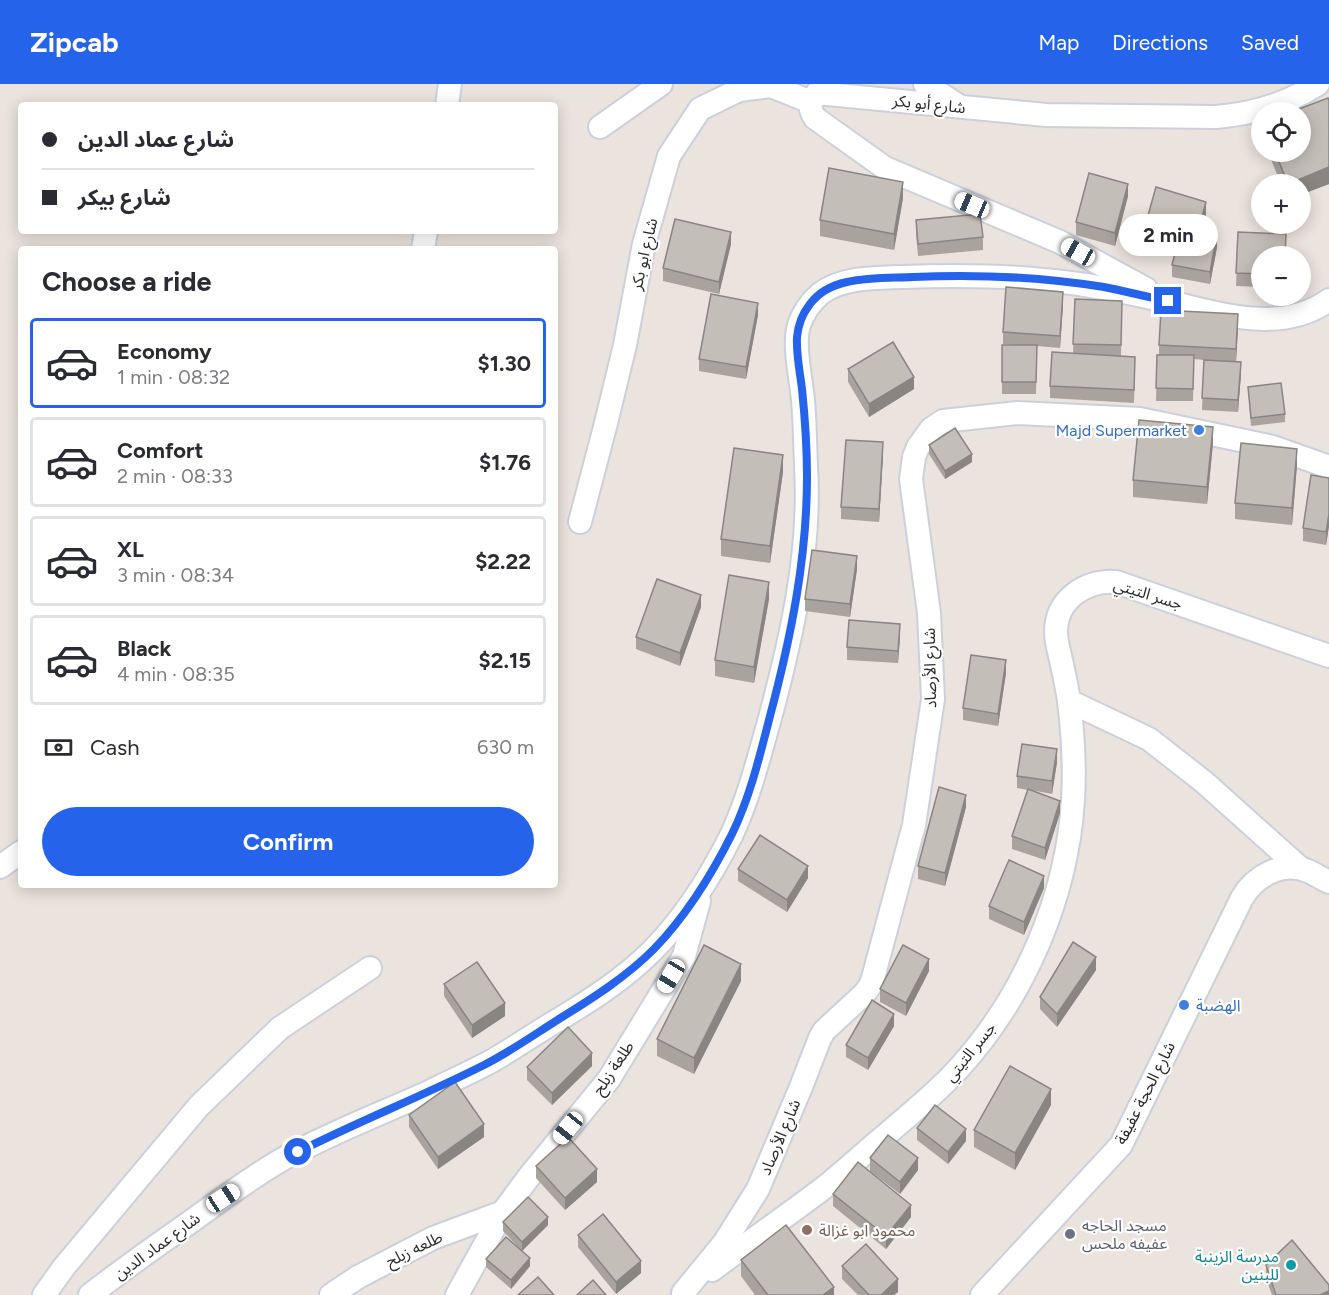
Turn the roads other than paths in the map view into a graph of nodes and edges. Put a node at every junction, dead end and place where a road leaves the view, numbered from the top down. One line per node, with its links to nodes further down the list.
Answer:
1 (450, 84): 6 (street)
2 (661, 84): 9 (street)
3 (770, 84): 7 (street, شارع ابو بكر); 13 (street, شارع ابو بكر)
4 (925, 84): 8 (street)
5 (1318, 84): 8 (street, شارع أبو بكر)
6 (447, 102)
7 (811, 102): 8 (street, شارع أبو بكر); 11 (street)
8 (960, 107)
9 (600, 128)
10 (1329, 300): 11 (street)
11 (1168, 301): 20 (street)
12 (1329, 467): 23 (street, شارع الأرصاد)
13 (579, 522)
14 (1329, 656): 15 (street, جسر التيتي)
15 (1069, 700): 18 (street); 23 (street, جسر التيتي)
16 (18, 854): 17 (street)
17 (0, 867)
18 (1300, 868): 19 (street); 28 (street, شارع الحجة عفيفة)
19 (1329, 882)
20 (702, 888): 22 (street, طلعة زبلح); 25 (street, شارع عماد الدين)
21 (370, 968): 24 (street)
22 (502, 1212): 26 (street, طلعه زبلح); 27 (street, طلعة زبلح)
23 (682, 1294)
24 (44, 1295)
25 (90, 1295)
26 (331, 1295)
27 (457, 1295)
28 (982, 1295)

